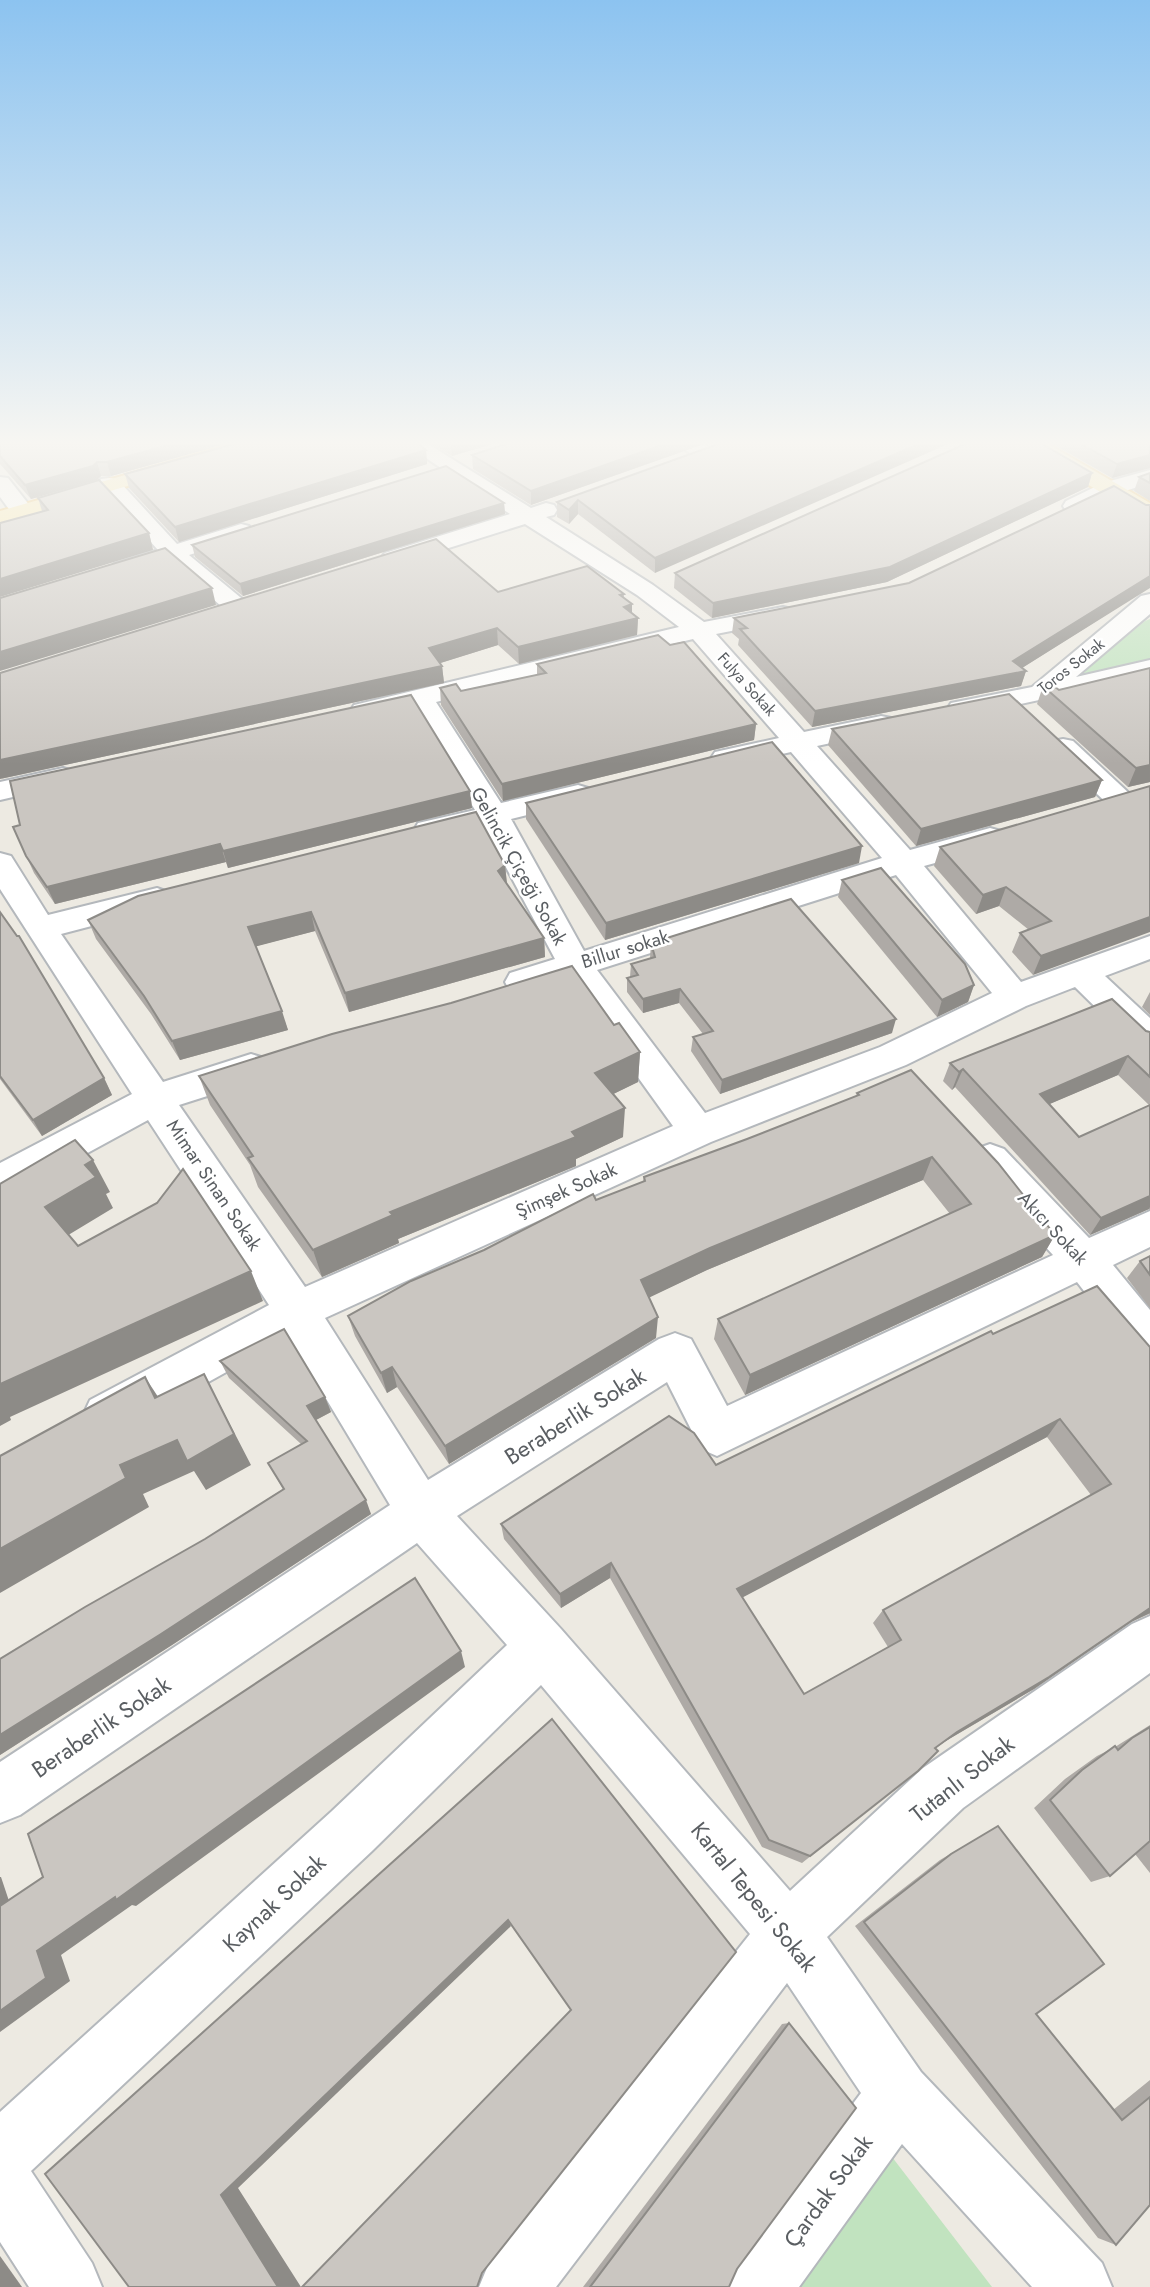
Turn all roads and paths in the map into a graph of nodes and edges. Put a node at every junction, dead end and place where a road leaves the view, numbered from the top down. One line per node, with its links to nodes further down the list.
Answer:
1 (171, 551): 5 (street)
2 (180, 551): 5 (street)
3 (417, 551): 6 (street)
4 (584, 551): 9 (street, Fulya Sokak)
5 (173, 553): 7 (street); 12 (street)
6 (370, 565)
7 (106, 574)
8 (670, 579): 9 (street)
9 (645, 590): 15 (street, Fulya Sokak)
10 (264, 598): 12 (street)
11 (1150, 601): 18 (street, Toros Sokak)
12 (237, 607): 14 (street)
13 (804, 610): 15 (street)
14 (211, 615)
15 (699, 630): 17 (street); 22 (street, Fulya Sokak)
16 (1150, 668): 18 (street)
17 (421, 699): 20 (street); 28 (street, Gelincik Çiçeği Sokak)
18 (1031, 709): 19 (street, Toros Sokak); 27 (street)
19 (931, 715)
20 (339, 716)
21 (905, 720): 22 (street)
22 (798, 740): 23 (street); 31 (street, Fulya Sokak)
23 (692, 766)
24 (81, 773): 26 (street)
25 (599, 789): 28 (street)
26 (0, 791)
27 (1150, 793)
28 (493, 814): 30 (street); 36 (street, Gelincik Çiçeği Sokak)
29 (1018, 830): 31 (street)
30 (400, 838)
31 (904, 862): 36 (street, Billur sokak); 39 (street, Fulya Sokak)
32 (0, 863): 34 (street, Mimar Sinan Sokak)
33 (187, 891): 34 (street)
34 (40, 928): 44 (street, Mimar Sinan Sokak)
35 (1150, 947): 37 (street, Şimşek Sokak)
36 (575, 965): 38 (street, Billur sokak); 45 (street, Gelincik Çiçeği Sokak)
37 (1082, 973): 39 (street, Şimşek Sokak); 40 (street)
38 (496, 990)
39 (1014, 997): 41 (street, Şimşek Sokak)
40 (1150, 1039)
41 (893, 1056): 43 (street); 45 (street, Şimşek Sokak)
42 (287, 1057): 44 (street)
43 (921, 1086)
44 (156, 1098): 47 (street); 50 (street, Mimar Sinan Sokak)
45 (698, 1131): 50 (street, Şimşek Sokak)
46 (969, 1137): 49 (street, Akıcı Sokak)
47 (0, 1182)
48 (1150, 1228): 49 (street, Beraberlik Sokak)
49 (1083, 1259): 51 (street, Akıcı Sokak); 53 (street, Beraberlik Sokak)
50 (297, 1311): 52 (street, Şimşek Sokak); 53 (street, Mimar Sinan Sokak)
51 (1150, 1343)
52 (71, 1434)
53 (421, 1513): 55 (street, Kartal Tepesi Sokak); 56 (street, Beraberlik Sokak)
54 (1150, 1642): 57 (street, Tutanlı Sokak)
55 (543, 1647): 57 (street, Kartal Tepesi Sokak); 59 (street, Kaynak Sokak)
56 (0, 1795)
57 (788, 1933): 58 (street, Kartal Tepesi Sokak); 62 (street, Tutanlı Sokak)
58 (899, 2094): 63 (street, Çardak Sokak); 64 (street, Kartal Tepesi Sokak)
59 (0, 2156)
60 (0, 2182): 61 (street)
61 (68, 2287)
62 (513, 2287)
63 (757, 2287)
64 (1078, 2287)

